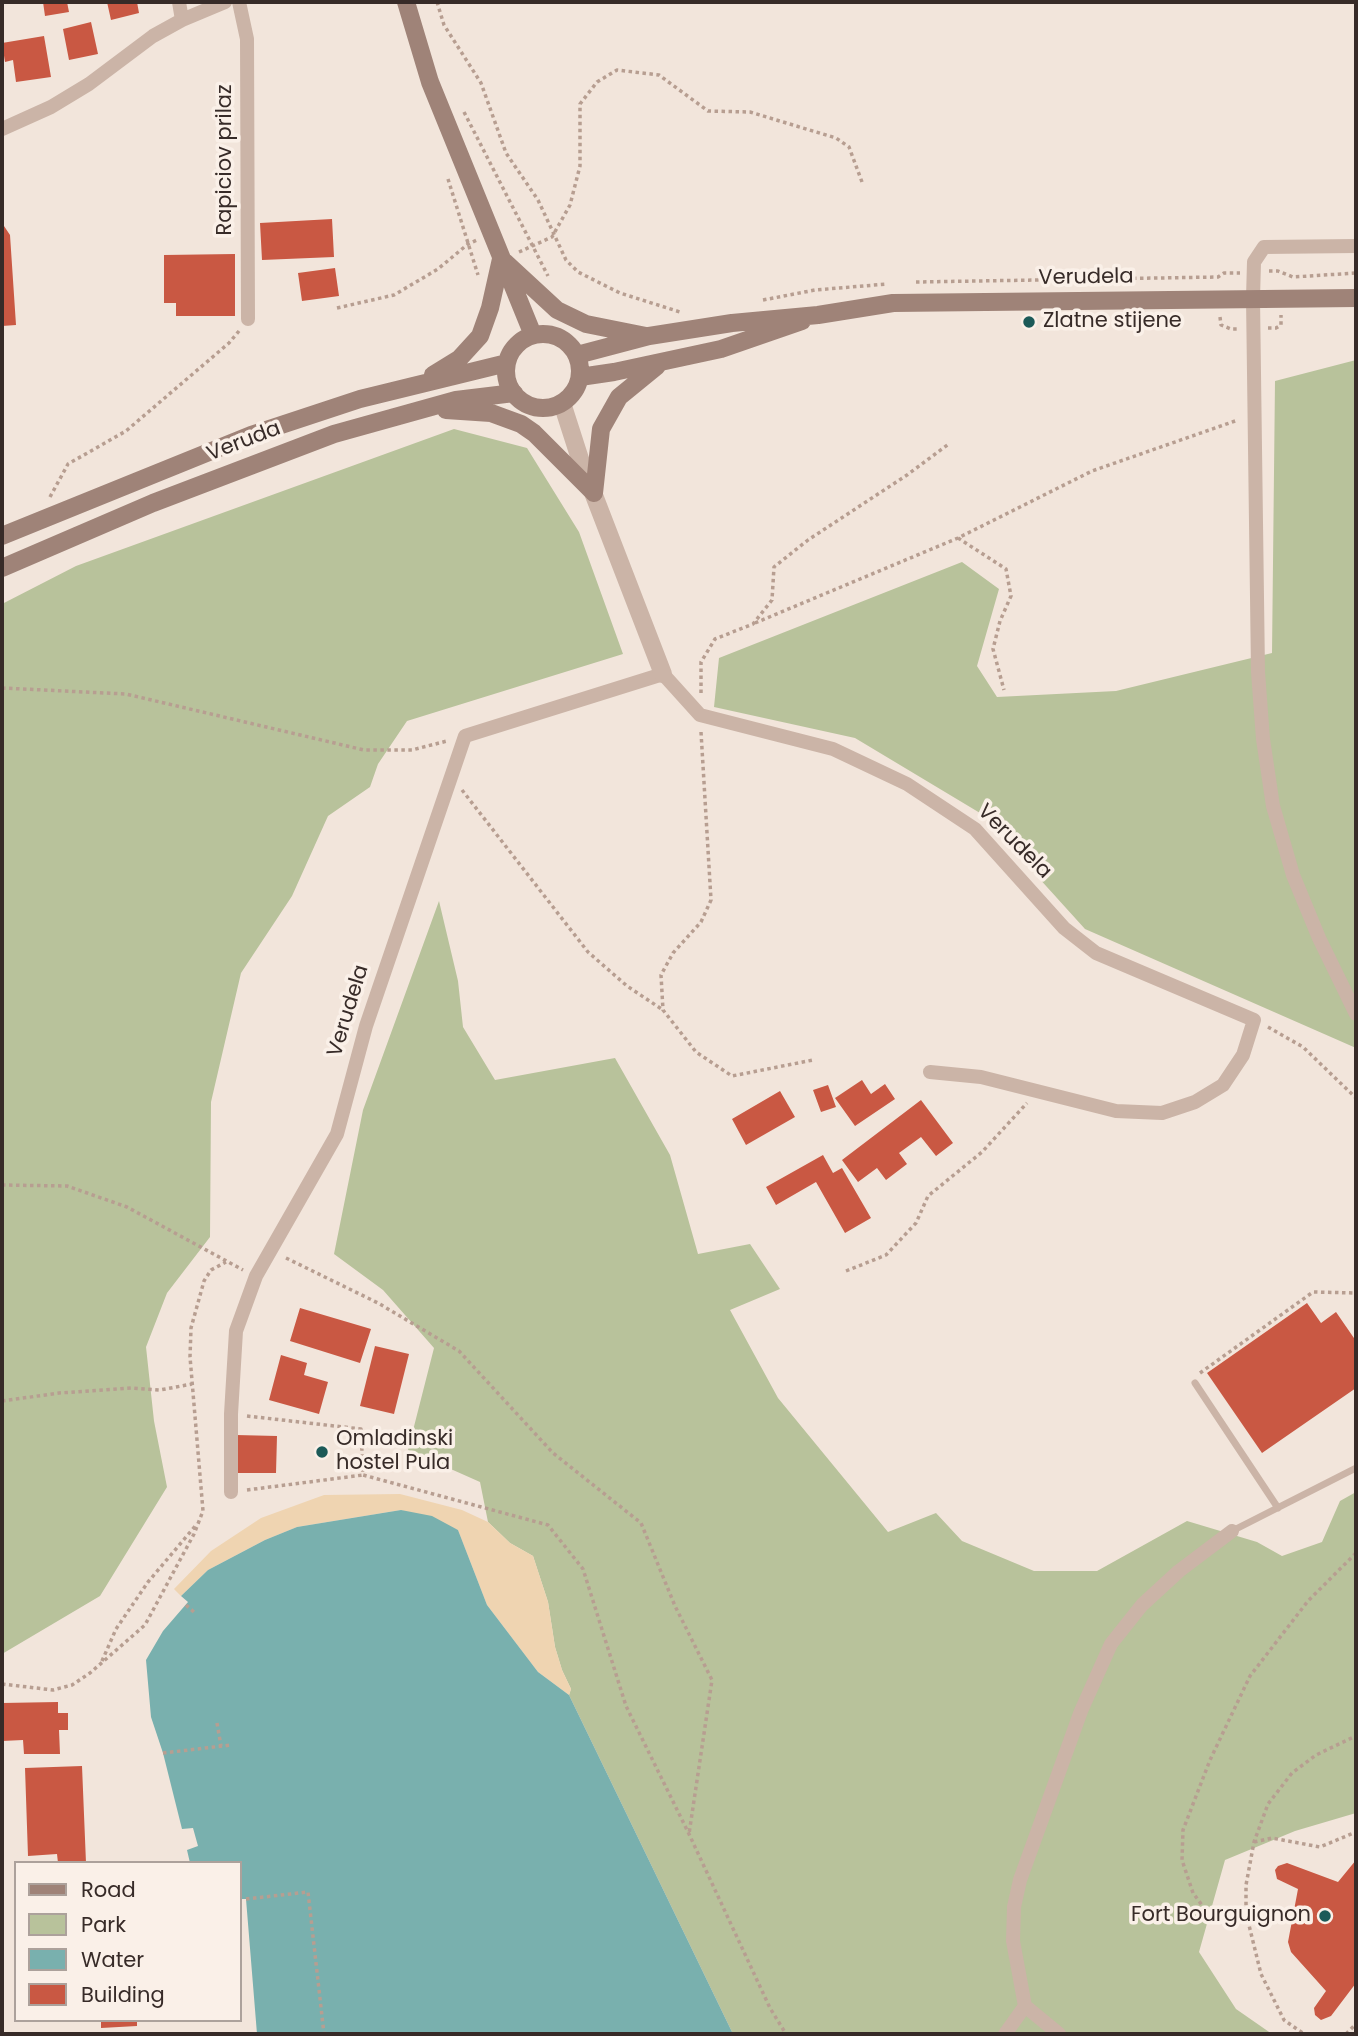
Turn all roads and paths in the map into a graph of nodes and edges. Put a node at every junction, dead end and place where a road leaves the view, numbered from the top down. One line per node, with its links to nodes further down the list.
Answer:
1 (179, 2): 6 (street)
2 (225, 2): 6 (street)
3 (239, 2): 21 (street, Rapiciov prilaz)
4 (406, 2): 10 (main road)
5 (437, 2): 19 (path)
6 (182, 20): 8 (street)
7 (462, 108): 15 (path)
8 (2, 129)
9 (862, 182): 12 (path)
10 (492, 235): 12 (main road); 18 (path)
11 (1356, 246): 13 (street)
12 (501, 259): 22 (main road); 23 (main road); 28 (main road)
13 (1254, 272): 14 (path); 16 (street)
14 (1356, 273)
15 (550, 281)
16 (1253, 298): 17 (main road, Verudela); 20 (main road, Verudela); 47 (street)
17 (1356, 298)
18 (337, 308)
19 (689, 314)
20 (818, 315): 23 (main road, Verudela); 25 (main road, Verudela)
21 (248, 319): 35 (path)
22 (533, 335): 24 (main road); 26 (main road)
23 (649, 336): 24 (main road, Verudela)
24 (577, 355): 27 (main road)
25 (664, 361): 27 (main road, Verudela); 34 (main road)
26 (506, 363): 28 (main road, Veruda); 29 (main road)
27 (580, 377): 30 (main road)
28 (421, 383): 35 (main road, Veruda)
29 (514, 393): 30 (main road); 31 (main road, Veruda)
30 (562, 403): 34 (street)
31 (414, 410): 34 (main road); 38 (main road, Veruda)
32 (1236, 420): 37 (path)
33 (950, 443): 39 (path)
34 (594, 493): 40 (street)
35 (36, 523): 36 (main road, Veruda)
36 (2, 536)
37 (958, 538): 39 (path); 42 (path)
38 (2, 568)
39 (753, 624): 43 (path)
40 (663, 674): 43 (street); 44 (street)
41 (2, 688): 44 (path)
42 (1004, 690)
43 (700, 715): 46 (path); 48 (street, Verudela)
44 (466, 736): 45 (street, Verudela)
45 (452, 778): 46 (path); 54 (street, Verudela)
46 (663, 1010): 49 (path)
47 (1356, 1014)
48 (1254, 1020): 51 (street); 52 (path)
49 (813, 1060)
50 (930, 1072): 51 (street)
51 (1038, 1092): 55 (path)
52 (1356, 1098)
53 (2, 1185): 58 (path)
54 (271, 1251): 60 (street, Verudela); 78 (path)
55 (846, 1271)
56 (1356, 1293): 57 (path)
57 (1195, 1383): 64 (lane)
58 (192, 1384): 59 (path); 65 (path)
59 (2, 1401)
60 (230, 1414): 62 (path); 63 (street, Verudela)
61 (1356, 1468): 64 (lane)
62 (363, 1475): 63 (path); 78 (path)
63 (231, 1492)
64 (1278, 1508): 66 (lane)
65 (199, 1523): 70 (path); 70 (path)
66 (1232, 1531): 82 (street)
67 (1356, 1553): 81 (path)
68 (186, 1605): 69 (path)
69 (194, 1613)
70 (101, 1663): 71 (path)
71 (2, 1684)
72 (217, 1723): 75 (path)
73 (1356, 1736): 79 (path)
74 (231, 1745): 75 (path)
75 (221, 1746): 76 (path)
76 (163, 1753)
77 (1356, 1832): 79 (path)
78 (690, 1834): 85 (path)
79 (1254, 1842): 81 (path)
80 (246, 1899): 84 (path)
81 (1246, 1913): 88 (path)
82 (1025, 2006): 86 (street); 87 (street)
83 (1356, 2024): 89 (path)
84 (324, 2034)
85 (786, 2034)
86 (1005, 2034)
87 (1059, 2034)
88 (1304, 2034)
89 (1346, 2034)

